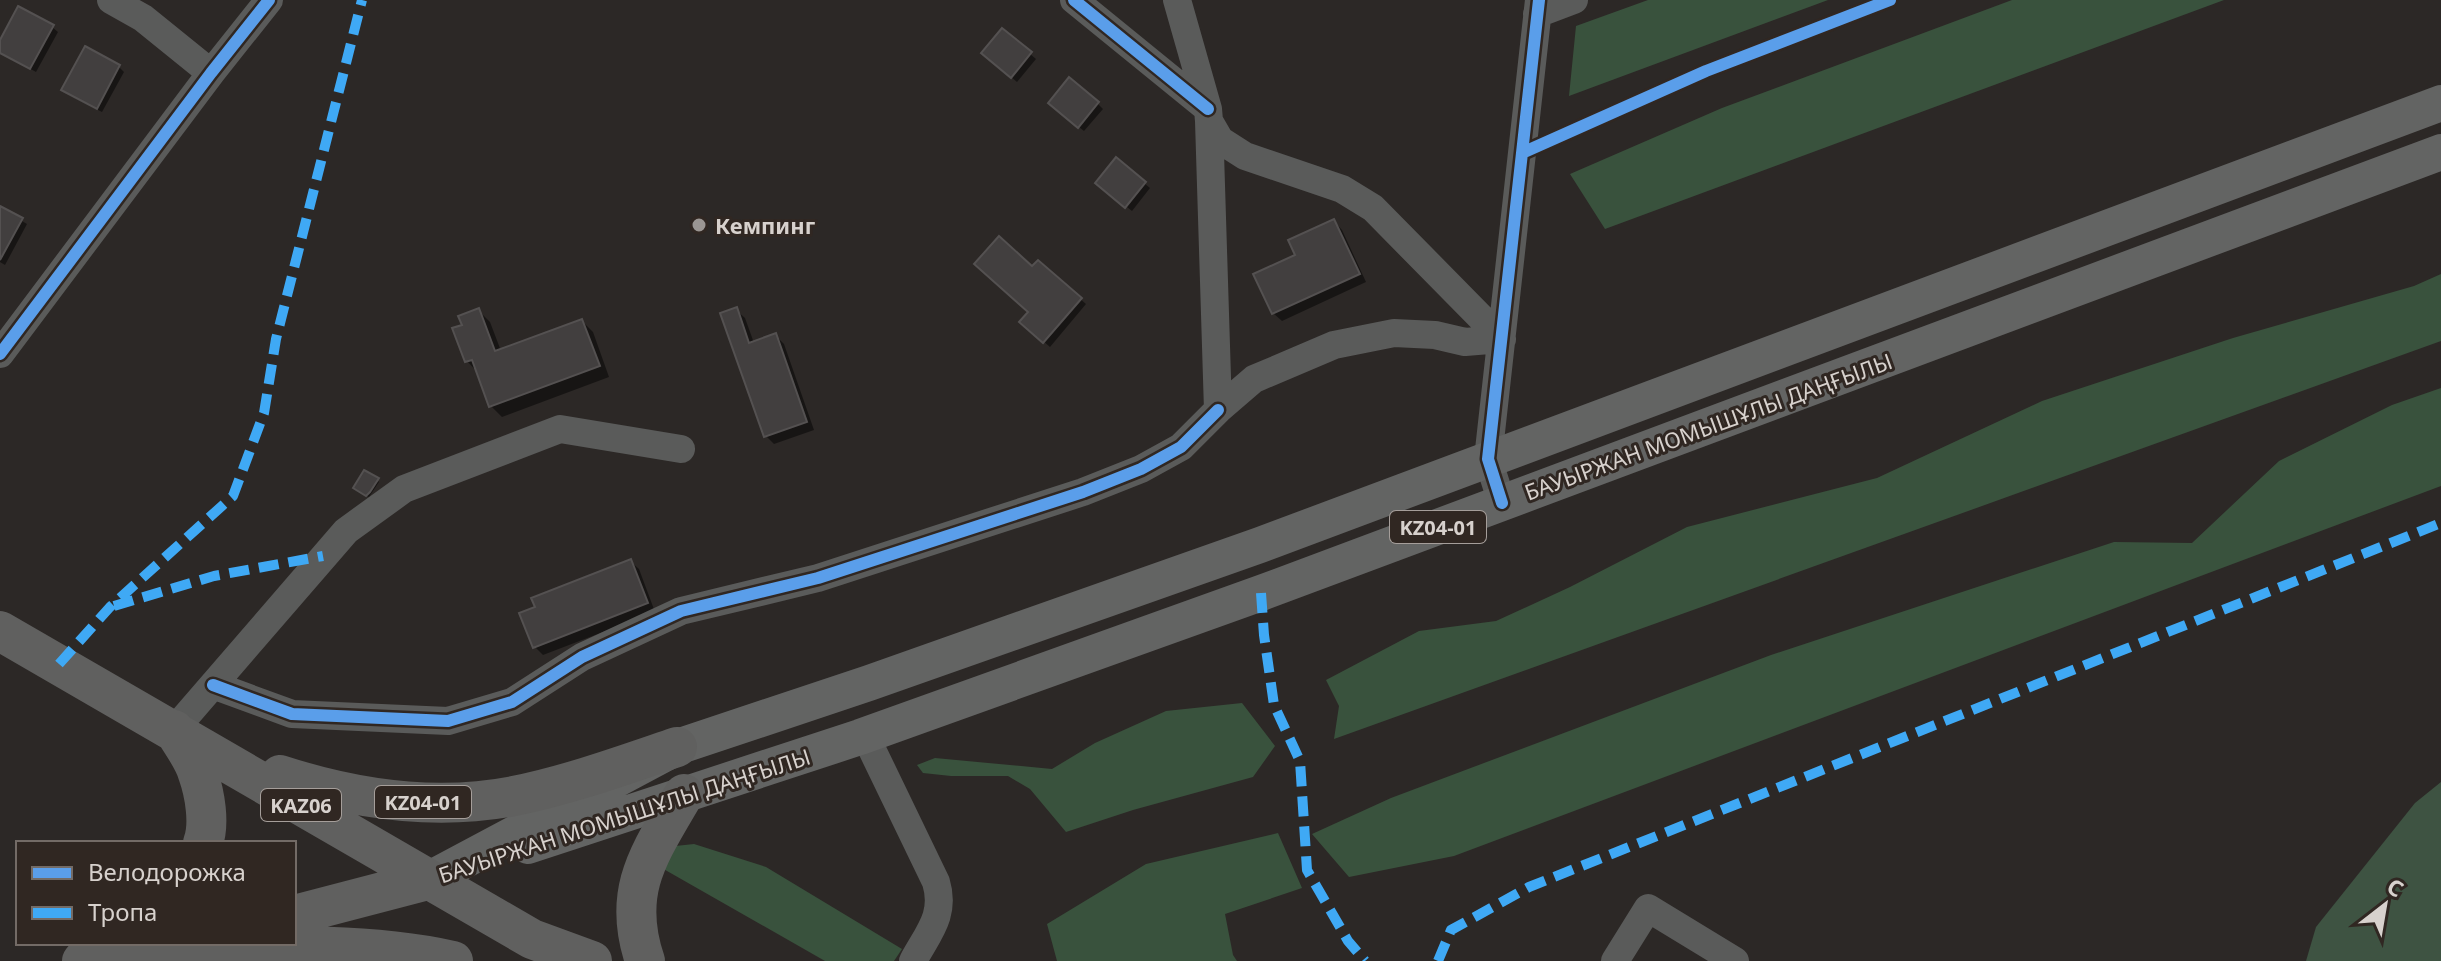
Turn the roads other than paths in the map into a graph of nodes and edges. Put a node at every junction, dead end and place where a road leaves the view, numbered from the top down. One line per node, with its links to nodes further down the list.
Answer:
1 (111, 0): 7 (street)
2 (269, 0): 7 (street)
3 (1074, 0): 9 (street)
4 (1177, 0): 9 (street)
5 (1574, 0): 6 (street)
6 (1538, 7): 11 (street)
7 (211, 73): 12 (street)
8 (2441, 103): 15 (main road, БАУЫРЖАН МОМЫШҰЛЫ ДАҢҒЫЛЫ / KZ04-01)
9 (1208, 115): 11 (street); 13 (street)
10 (2441, 152): 16 (main road, БАУЫРЖАН МОМЫШҰЛЫ ДАҢҒЫЛЫ / KZ04-01)
11 (1502, 339): 13 (street); 15 (street)
12 (0, 354)
13 (1218, 410): 18 (street)
14 (681, 449): 18 (street)
15 (1488, 459): 16 (street); 21 (main road, БАУЫРЖАН МОМЫШҰЛЫ ДАҢҒЫЛЫ / KZ04-01)
16 (1502, 503): 20 (main road, БАУЫРЖАН МОМЫШҰЛЫ ДАҢҒЫЛЫ / KZ04-01)
17 (0, 631): 19 (highway, KАZ06)
18 (213, 685): 19 (street)
19 (174, 730): 21 (highway, KZ04-01); 23 (highway); 24 (highway, KАZ06)
20 (865, 735): 22 (main road, БАУЫРЖАН МОМЫШҰЛЫ ДАҢҒЫЛЫ / KZ04-01); 34 (street)
21 (677, 747): 24 (main road, БАУЫРЖАН МОМЫШҰЛЫ ДАҢҒЫЛЫ / KZ04-01)
22 (684, 794): 24 (main road, БАУЫРЖАН МОМЫШҰЛЫ ДАҢҒЫЛЫ / KZ04-01); 33 (highway)
23 (204, 841)
24 (428, 880): 25 (highway); 28 (highway, KАZ06)
25 (296, 914)
26 (110, 945): 29 (highway)
27 (177, 946): 30 (highway); 31 (highway)
28 (544, 950): 32 (highway, KАZ06)
29 (82, 961)
30 (121, 961)
31 (453, 961)
32 (592, 961)
33 (645, 961)
34 (913, 961)
35 (1615, 961): 36 (street)
36 (1735, 961)

